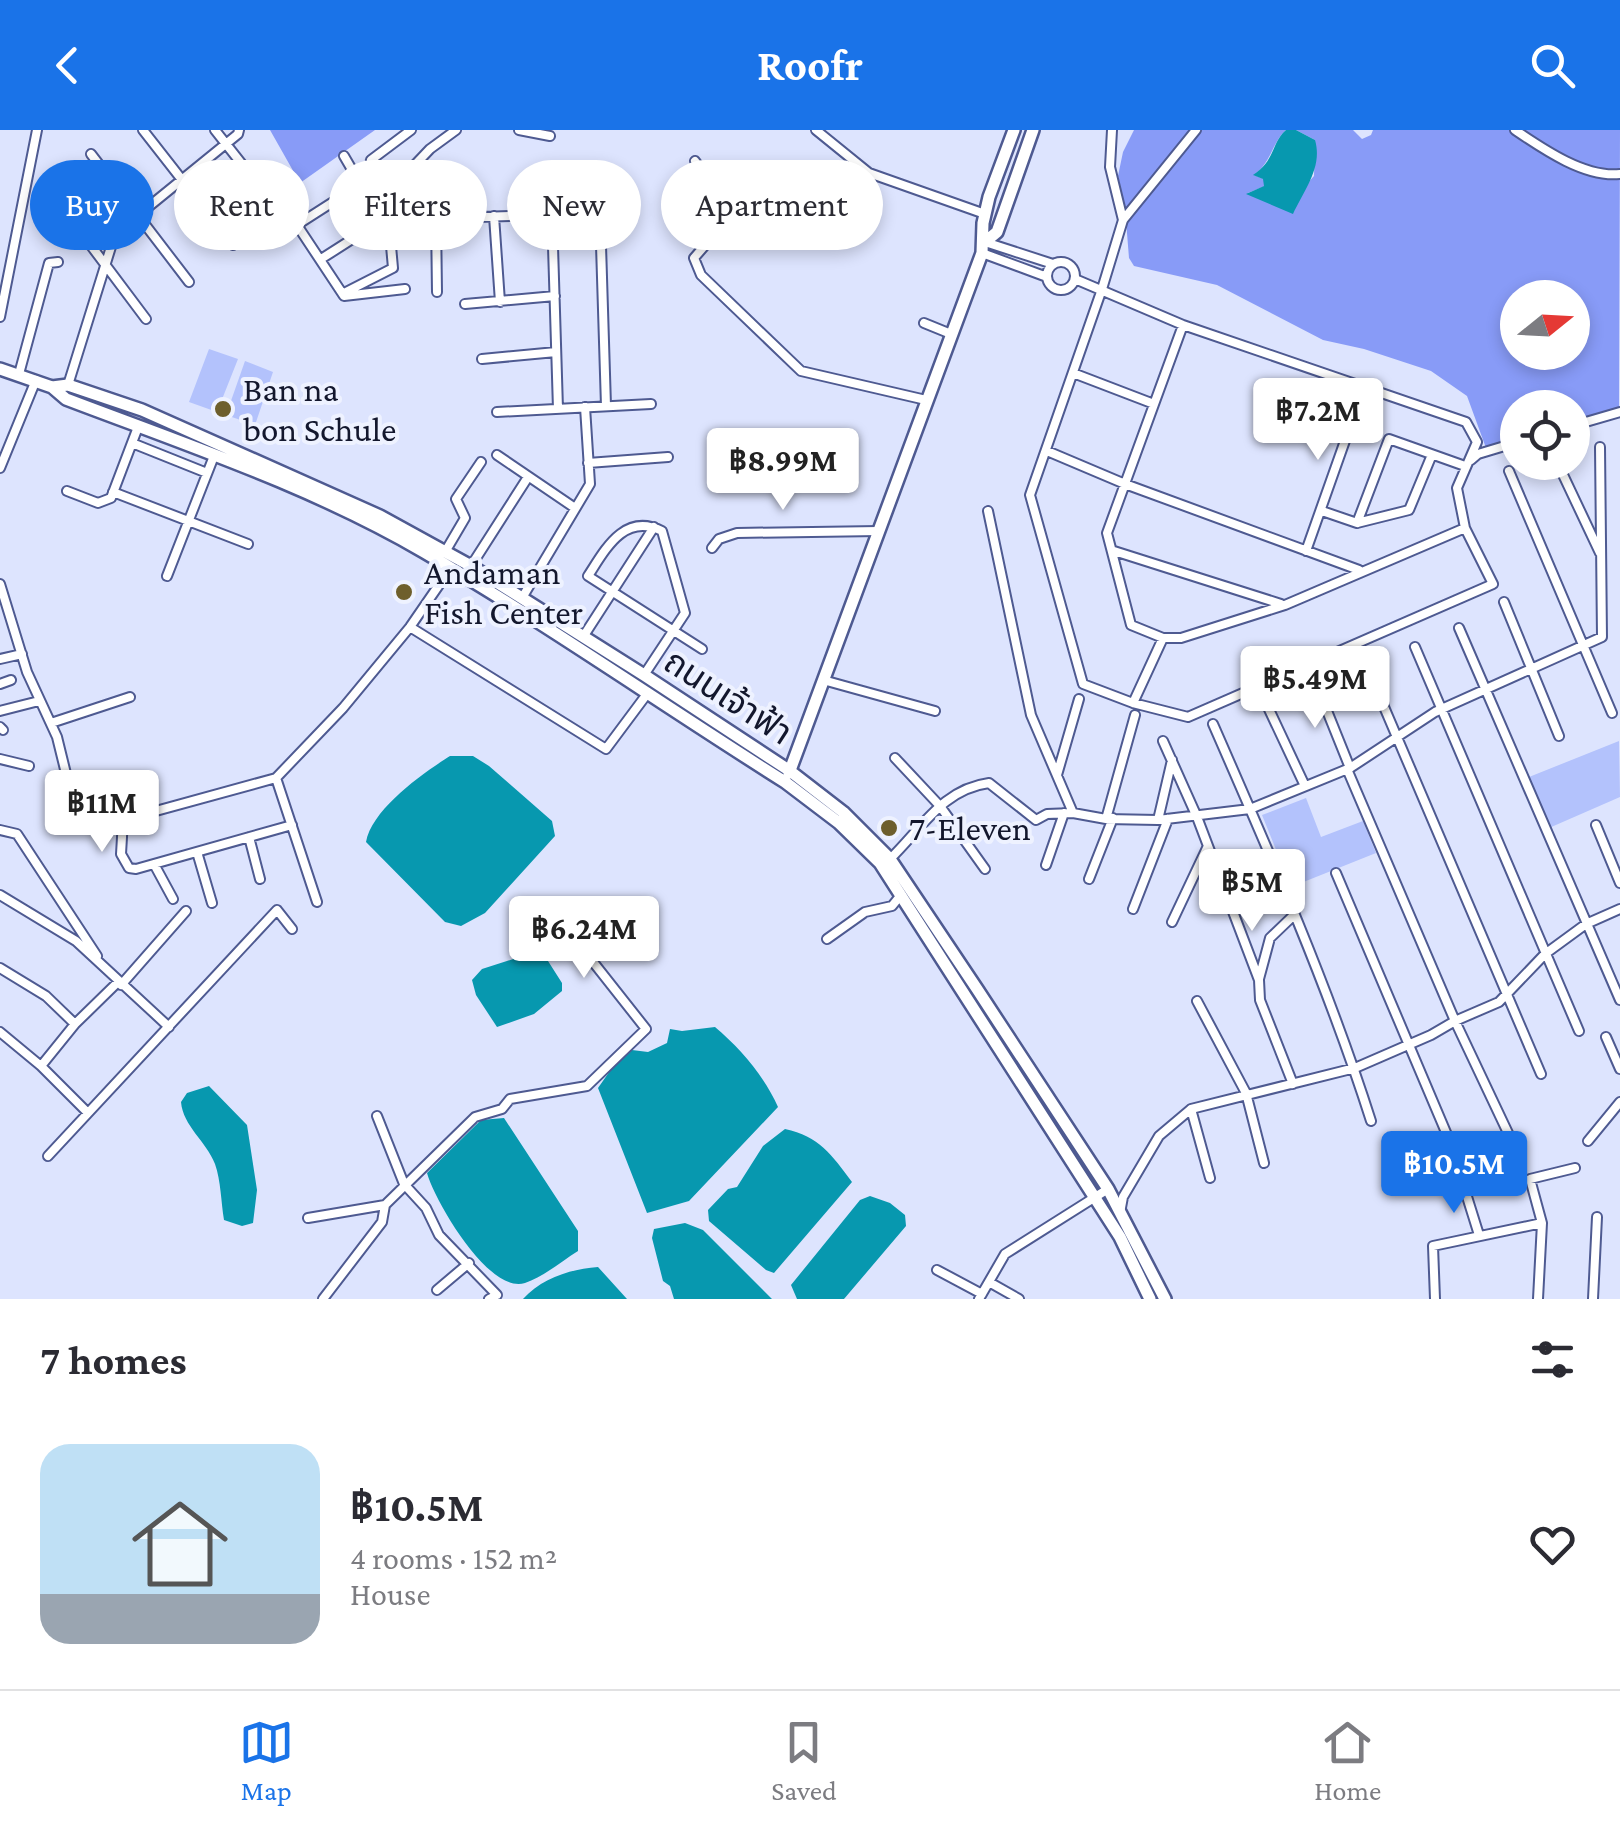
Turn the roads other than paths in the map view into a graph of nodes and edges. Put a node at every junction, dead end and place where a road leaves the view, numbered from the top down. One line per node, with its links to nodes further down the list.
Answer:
1 (37, 130): 59 (street)
2 (143, 130): 25 (street)
3 (215, 130): 16 (street)
4 (412, 130): 23 (street)
5 (456, 130): 14 (street)
6 (519, 130): 15 (street)
7 (816, 130): 30 (street)
8 (1014, 130): 30 (main road)
9 (1033, 130): 36 (main road)
10 (1112, 130): 34 (street)
11 (1196, 130): 34 (street)
12 (1515, 130): 26 (street)
13 (238, 132): 16 (street)
14 (439, 134): 24 (street)
15 (550, 136)
16 (226, 144): 20 (street); 21 (street)
17 (91, 154): 19 (street)
18 (344, 156): 22 (street)
19 (96, 160)
20 (207, 160)
21 (239, 160)
22 (347, 160)
23 (371, 160)
24 (417, 160)
25 (174, 169)
26 (1620, 174)
27 (174, 187): 28 (street)
28 (154, 203)
29 (329, 205): 45 (street)
30 (986, 214): 36 (main road)
31 (487, 216): 32 (street)
32 (494, 216): 33 (street); 57 (street)
33 (507, 216)
34 (1123, 220): 53 (street)
35 (154, 237): 51 (street)
36 (983, 247): 47 (street); 49 (street); 63 (main road)
37 (94, 250): 48 (street)
38 (110, 250): 48 (street)
39 (336, 250): 45 (street)
40 (391, 250): 55 (street)
41 (437, 250): 54 (street)
42 (553, 250): 56 (street)
43 (601, 250): 76 (street)
44 (701, 250): 73 (street)
45 (320, 260): 55 (street)
46 (58, 262): 68 (street)
47 (1052, 264): 49 (street); 50 (street)
48 (105, 265): 60 (street); 71 (street)
49 (1046, 276): 50 (street)
50 (1074, 279): 53 (street)
51 (188, 282)
52 (405, 289): 55 (street)
53 (1102, 290): 62 (street); 67 (street)
54 (438, 292)
55 (342, 293)
56 (554, 296): 57 (street); 64 (street)
57 (500, 302): 58 (street)
58 (465, 304)
59 (0, 317)
60 (146, 318)
61 (924, 323): 63 (street)
62 (1182, 325): 72 (street); 75 (street)
63 (951, 334): 73 (main road)
64 (556, 352): 65 (street); 78 (street)
65 (482, 358)
66 (0, 369): 68 (main road, ถนนเจ้าฟ้า)
67 (1074, 373): 75 (street); 86 (street)
68 (19, 374): 69 (main road, ถนนเจ้าฟ้า)
69 (36, 380): 70 (main road, ถนนเจ้าฟ้า); 94 (street)
70 (52, 386): 71 (main road, ถนนเจ้าฟ้า); 82 (main road, ถนนเจ้าฟ้า)
71 (68, 386): 113 (main road, ถนนเจ้าฟ้า)
72 (1364, 387): 93 (street); 104 (street)
73 (926, 400): 109 (main road)
74 (651, 404): 76 (street)
75 (1154, 404): 99 (street)
76 (606, 406): 77 (street)
77 (585, 408): 78 (street); 92 (street)
78 (558, 409): 79 (street)
79 (497, 412)
80 (1620, 412): 81 (street)
81 (1590, 421)
82 (138, 427): 83 (street); 88 (main road, ถนนเจ้าฟ้า)
83 (132, 443): 95 (street); 101 (street)
84 (1500, 447): 93 (street)
85 (1600, 447): 115 (street)
86 (1046, 452): 99 (street); 147 (street)
87 (497, 455): 96 (street)
88 (214, 456): 95 (street); 117 (main road, ถนนเจ้าฟ้า)
89 (668, 456): 92 (street)
90 (1431, 457): 93 (street); 106 (street); 106 (street)
91 (480, 462): 113 (street)
92 (588, 463): 102 (street)
93 (1464, 466): 108 (street)
94 (0, 468)
95 (207, 473): 105 (street)
96 (528, 477): 102 (street); 116 (street)
97 (1514, 480): 130 (street)
98 (1566, 480): 115 (street)
99 (1125, 484): 112 (street); 114 (street)
100 (68, 491): 101 (street)
101 (113, 492): 105 (street)
102 (575, 508): 122 (street)
103 (988, 511): 164 (street)
104 (1322, 511): 106 (street); 114 (street)
105 (189, 521): 110 (street); 119 (street)
106 (1357, 523)
107 (654, 527): 121 (street); 121 (street); 127 (street)
108 (1466, 528): 118 (street); 147 (street)
109 (878, 531): 111 (street); 139 (main road)
110 (248, 544)
111 (712, 548)
112 (1114, 551): 124 (street); 129 (street)
113 (445, 552): 116 (main road, ถนนเจ้าฟ้า)
114 (1306, 552): 118 (street)
115 (1602, 556): 130 (street)
116 (471, 566): 122 (main road, ถนนเจ้าฟ้า)
117 (450, 568): 125 (street); 143 (main road, ถนนเจ้าฟ้า)
118 (1359, 570): 124 (street)
119 (168, 576)
120 (0, 584): 133 (street)
121 (612, 592): 127 (street); 128 (street)
122 (522, 598): 128 (main road, ถนนเจ้าฟ้า)
123 (1504, 602): 136 (street)
124 (1285, 604): 129 (street)
125 (410, 627): 143 (street); 166 (street)
126 (1458, 628): 142 (street)
127 (675, 629): 132 (street); 137 (street)
128 (583, 637): 137 (main road, ถนนเจ้าฟ้า)
129 (1163, 638): 147 (street)
130 (1584, 644): 136 (street); 152 (street)
131 (1414, 646): 149 (street)
132 (702, 649)
133 (22, 654): 134 (street); 146 (street)
134 (0, 659)
135 (1364, 660): 157 (street)
136 (1532, 668): 142 (street); 156 (street)
137 (644, 675): 165 (main road, ถนนเจ้าฟ้า)
138 (11, 680): 141 (street)
139 (823, 680): 151 (street); 165 (main road)
140 (1316, 681): 163 (street)
141 (0, 684)
142 (1485, 689): 149 (street); 200 (street)
143 (647, 694): 165 (main road, ถนนเจ้าฟ้า)
144 (130, 697): 154 (street)
145 (1080, 699): 164 (street)
146 (39, 701): 150 (street); 154 (street)
147 (1133, 703)
148 (1266, 703): 167 (street)
149 (1440, 709): 157 (street); 203 (street)
150 (0, 711)
151 (935, 711)
152 (1612, 713)
153 (1135, 714): 173 (street)
154 (51, 724): 168 (street)
155 (1213, 724): 170 (street)
156 (1559, 736)
157 (1397, 737): 163 (street); 208 (street)
158 (1163, 740): 161 (street)
159 (895, 758): 169 (street)
160 (0, 759): 162 (street)
161 (1172, 760): 172 (street); 174 (street)
162 (29, 766)
163 (1348, 769): 167 (street); 211 (street)
164 (1057, 775): 171 (street)
165 (788, 776): 181 (main road, ถนนเจ้าฟ้า); 190 (main road, ถนนเจ้าฟ้า)
166 (276, 778): 175 (street); 182 (street)
167 (1305, 786): 170 (street)
168 (73, 802)
169 (940, 806): 171 (street); 181 (street); 184 (street)
170 (1250, 809): 172 (street); 198 (street)
171 (1068, 813): 173 (street); 183 (street)
172 (1197, 817): 174 (street); 179 (street)
173 (1110, 819): 174 (street); 187 (street)
174 (1163, 820): 194 (street)
175 (292, 825): 178 (street); 192 (street)
176 (1596, 826): 188 (street)
177 (0, 830): 205 (street)
178 (249, 837): 180 (street); 186 (street)
179 (1206, 848): 199 (street); 206 (street)
180 (197, 852): 182 (street); 193 (street)
181 (890, 858): 238 (main road, ถนนเจ้าฟ้า)
182 (154, 864): 191 (street)
183 (1046, 864)
184 (985, 869)
185 (1336, 873): 217 (street)
186 (260, 879)
187 (1090, 880)
188 (1620, 883)
189 (0, 895): 205 (street)
190 (901, 895): 202 (street); 239 (main road, ถนนเจ้าฟ้า)
191 (173, 899)
192 (316, 902)
193 (212, 904)
194 (1133, 909)
195 (1620, 909): 200 (street)
196 (552, 910): 236 (street)
197 (186, 911): 207 (street)
198 (1294, 916): 206 (street); 219 (street)
199 (1172, 922)
200 (1586, 924): 203 (street); 210 (street)
201 (292, 928): 213 (street)
202 (827, 939)
203 (1546, 954): 208 (street); 214 (street)
204 (0, 968): 212 (street)
205 (105, 968): 207 (street)
206 (1259, 980): 222 (street)
207 (120, 984): 212 (street); 213 (street)
208 (1507, 994): 211 (street); 221 (street)
209 (1197, 1000): 223 (street)
210 (1620, 1000)
211 (1455, 1021): 217 (street); 229 (street)
212 (76, 1024): 218 (street)
213 (168, 1027): 226 (street)
214 (1579, 1031)
215 (0, 1032): 218 (street)
216 (1606, 1037): 220 (street)
217 (1408, 1044): 219 (street); 233 (street)
218 (41, 1066): 226 (street)
219 (1354, 1068): 222 (street); 228 (street)
220 (1620, 1070)
221 (1541, 1074)
222 (1293, 1084): 223 (street)
223 (1246, 1093): 225 (street); 232 (street)
224 (1620, 1102): 230 (street)
225 (1192, 1109): 235 (street); 241 (street)
226 (88, 1113): 231 (street)
227 (377, 1116): 236 (street)
228 (1372, 1122)
229 (1508, 1133)
230 (1588, 1140)
231 (48, 1156)
232 (1264, 1162)
233 (1458, 1162)
234 (1574, 1168): 244 (street)
235 (1210, 1178)
236 (404, 1184): 240 (street); 246 (street)
237 (1464, 1187): 245 (street)
238 (1108, 1189): 239 (street); 241 (main road, ถนนเจ้าฟ้า)
239 (1095, 1197): 248 (street); 254 (main road, ถนนเจ้าฟ้า)
240 (385, 1205): 243 (street); 251 (street)
241 (1120, 1213): 255 (main road, ถนนเจ้าฟ้า)
242 (1597, 1217): 258 (street)
243 (308, 1218)
244 (1542, 1223): 245 (street); 257 (street)
245 (1479, 1235): 256 (street)
246 (469, 1263): 249 (street); 252 (street)
247 (937, 1270): 250 (street)
248 (988, 1282): 250 (street); 253 (street)
249 (437, 1290)
250 (980, 1296)
251 (322, 1299)
252 (489, 1299)
253 (1019, 1299)
254 (1150, 1299)
255 (1165, 1299)
256 (1434, 1299)
257 (1538, 1299)
258 (1593, 1299)

